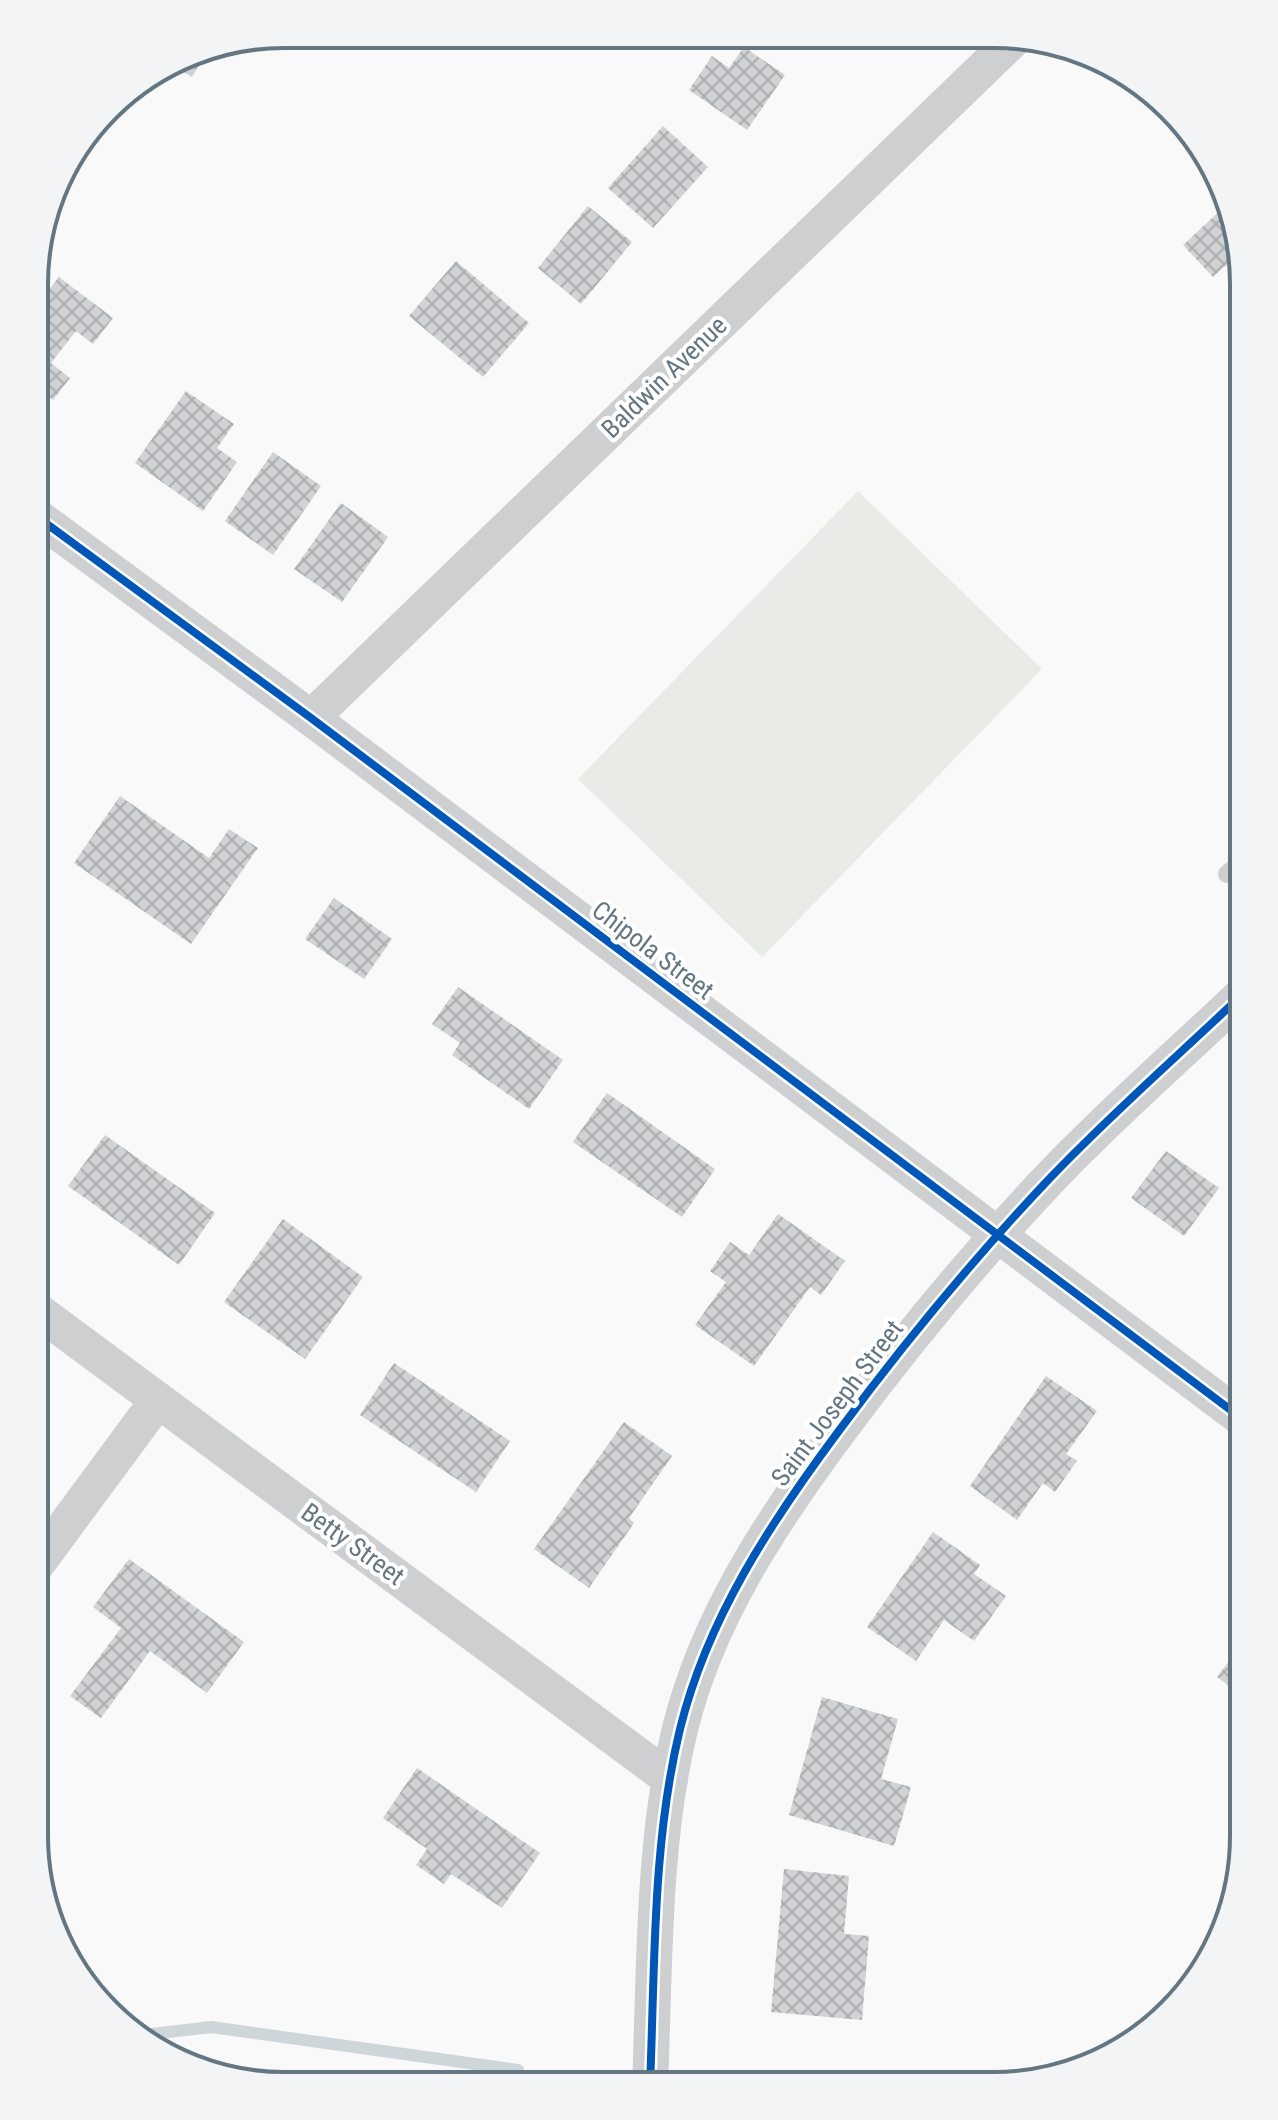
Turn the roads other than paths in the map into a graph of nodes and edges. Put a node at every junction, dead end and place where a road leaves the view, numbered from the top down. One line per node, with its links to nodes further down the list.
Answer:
1 (1004, 49): 3 (street, Baldwin Avenue)
2 (48, 525): 3 (street, Chipola Street)
3 (311, 718): 7 (street, Chipola Street)
4 (1230, 872): 5 (lane)
5 (1227, 874)
6 (1230, 1007): 7 (street, Saint Joseph Street)
7 (998, 1234): 10 (street, Chipola Street); 12 (street, Saint Joseph Street)
8 (48, 1319): 9 (street, Betty Street)
9 (158, 1400): 11 (street); 12 (street, Betty Street)
10 (1229, 1409)
11 (48, 1549)
12 (670, 1779): 13 (street, Saint Joseph Street)
13 (651, 2072)

